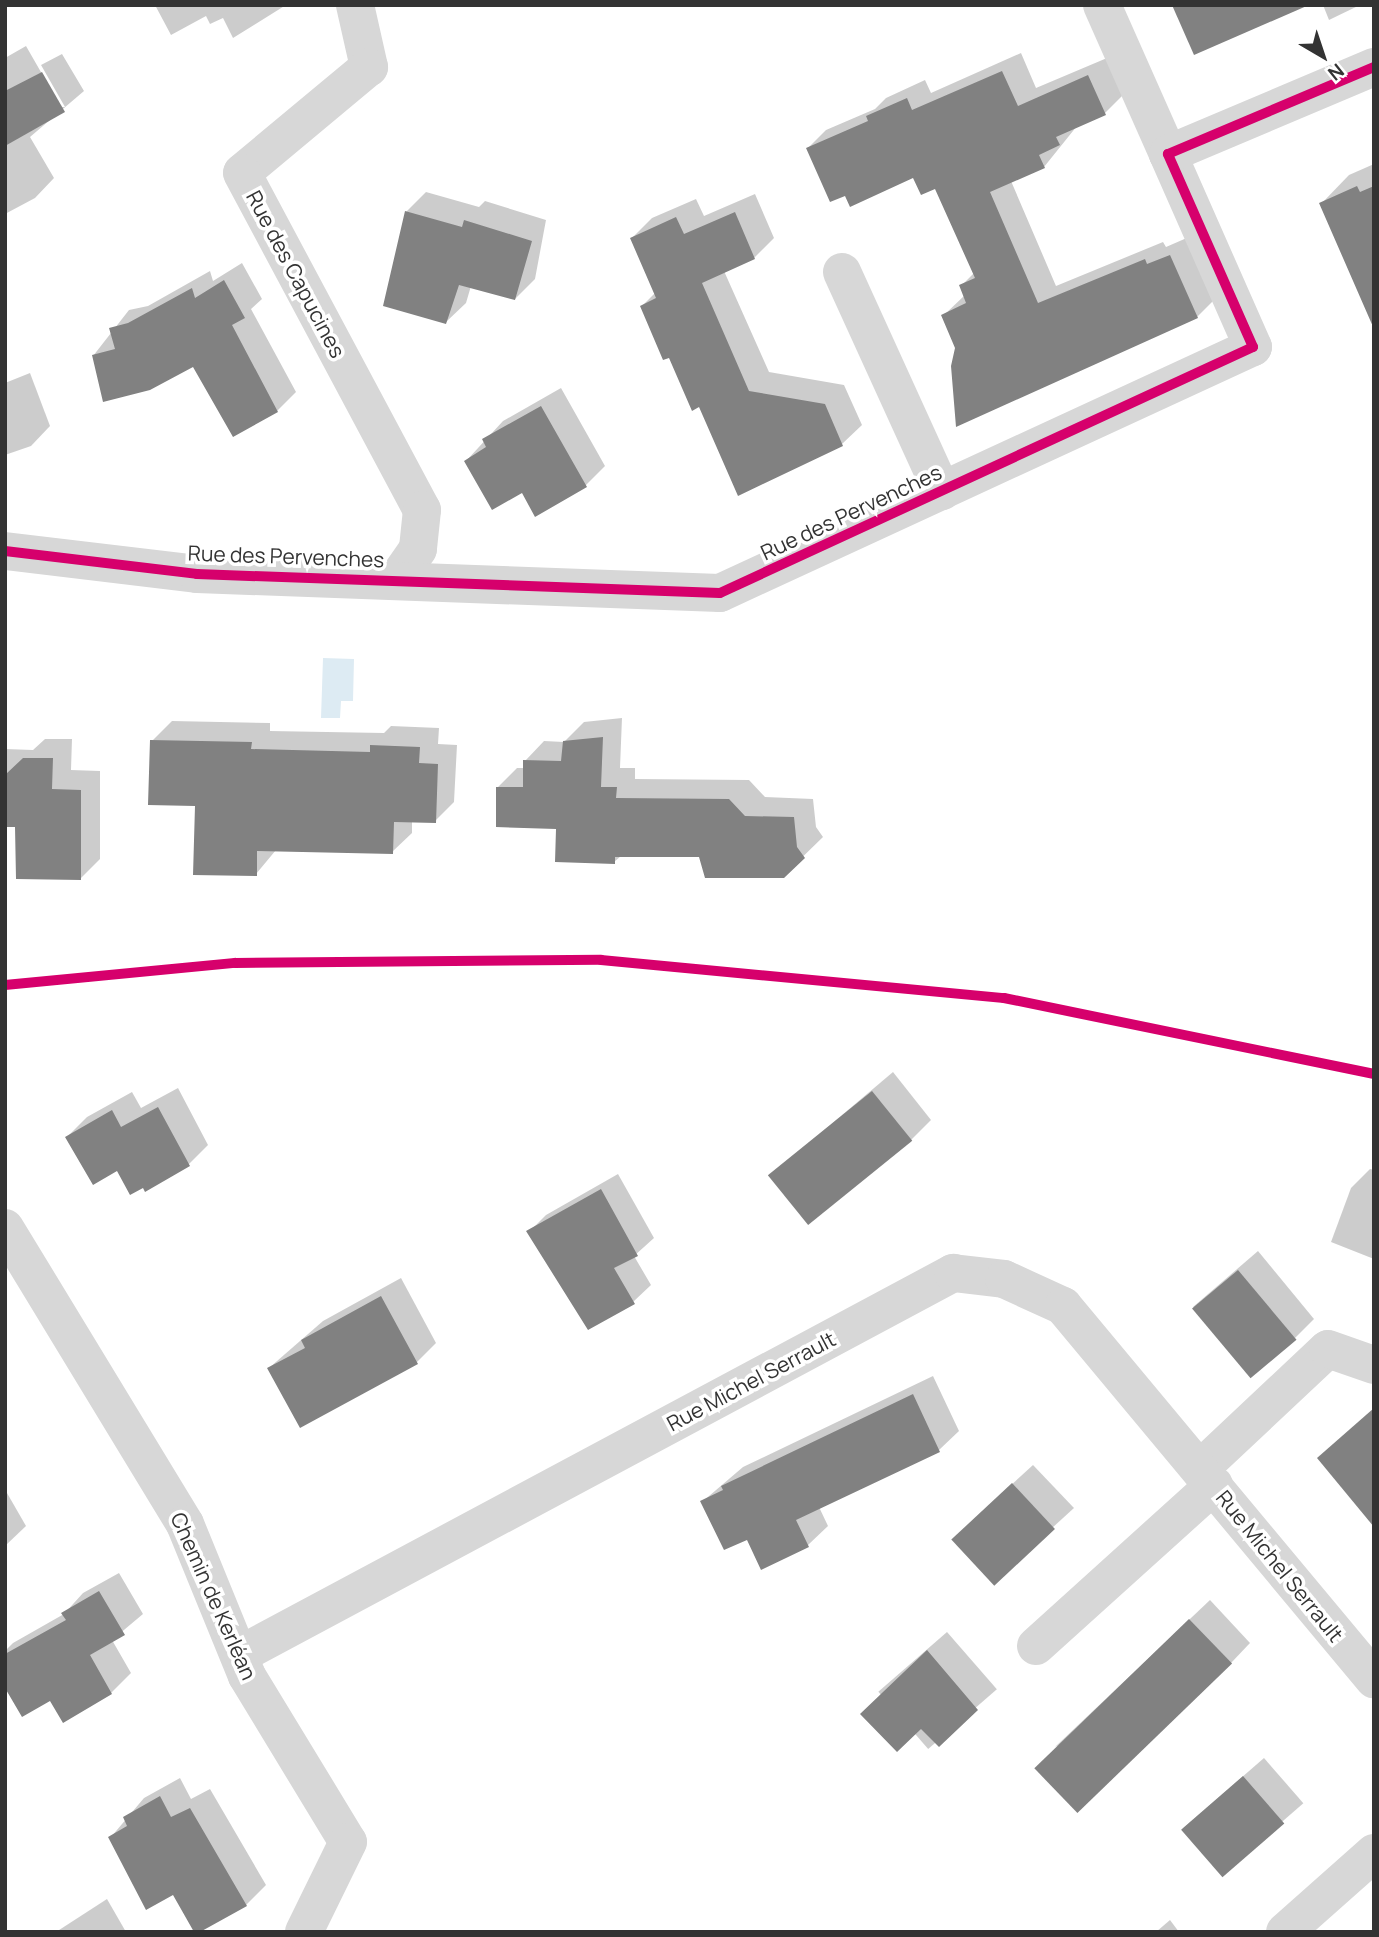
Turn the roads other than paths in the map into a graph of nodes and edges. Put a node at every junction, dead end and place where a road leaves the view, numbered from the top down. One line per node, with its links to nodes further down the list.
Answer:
1 (355, 5): 8 (street, Rue des Capucines)
2 (1102, 5): 4 (street, Rue des Pervenches)
3 (1374, 67): 4 (street)
4 (1168, 154): 6 (street, Rue des Pervenches)
5 (842, 272): 6 (street, Rue des Pervenches)
6 (942, 491): 8 (street, Rue des Pervenches)
7 (5, 551): 8 (street, Rue des Pervenches)
8 (397, 579)
9 (5, 1228): 13 (street, Chemin de Kerléan)
10 (1374, 1365): 11 (street)
11 (1207, 1477): 12 (street, Rue Michel Serrault); 13 (street, Rue Michel Serrault); 14 (street, Rue Michel Serrault)
12 (1036, 1646)
13 (241, 1654): 16 (street, Chemin de Kerléan)
14 (1374, 1679)
15 (1374, 1853): 17 (street)
16 (304, 1932)
17 (1284, 1932)

